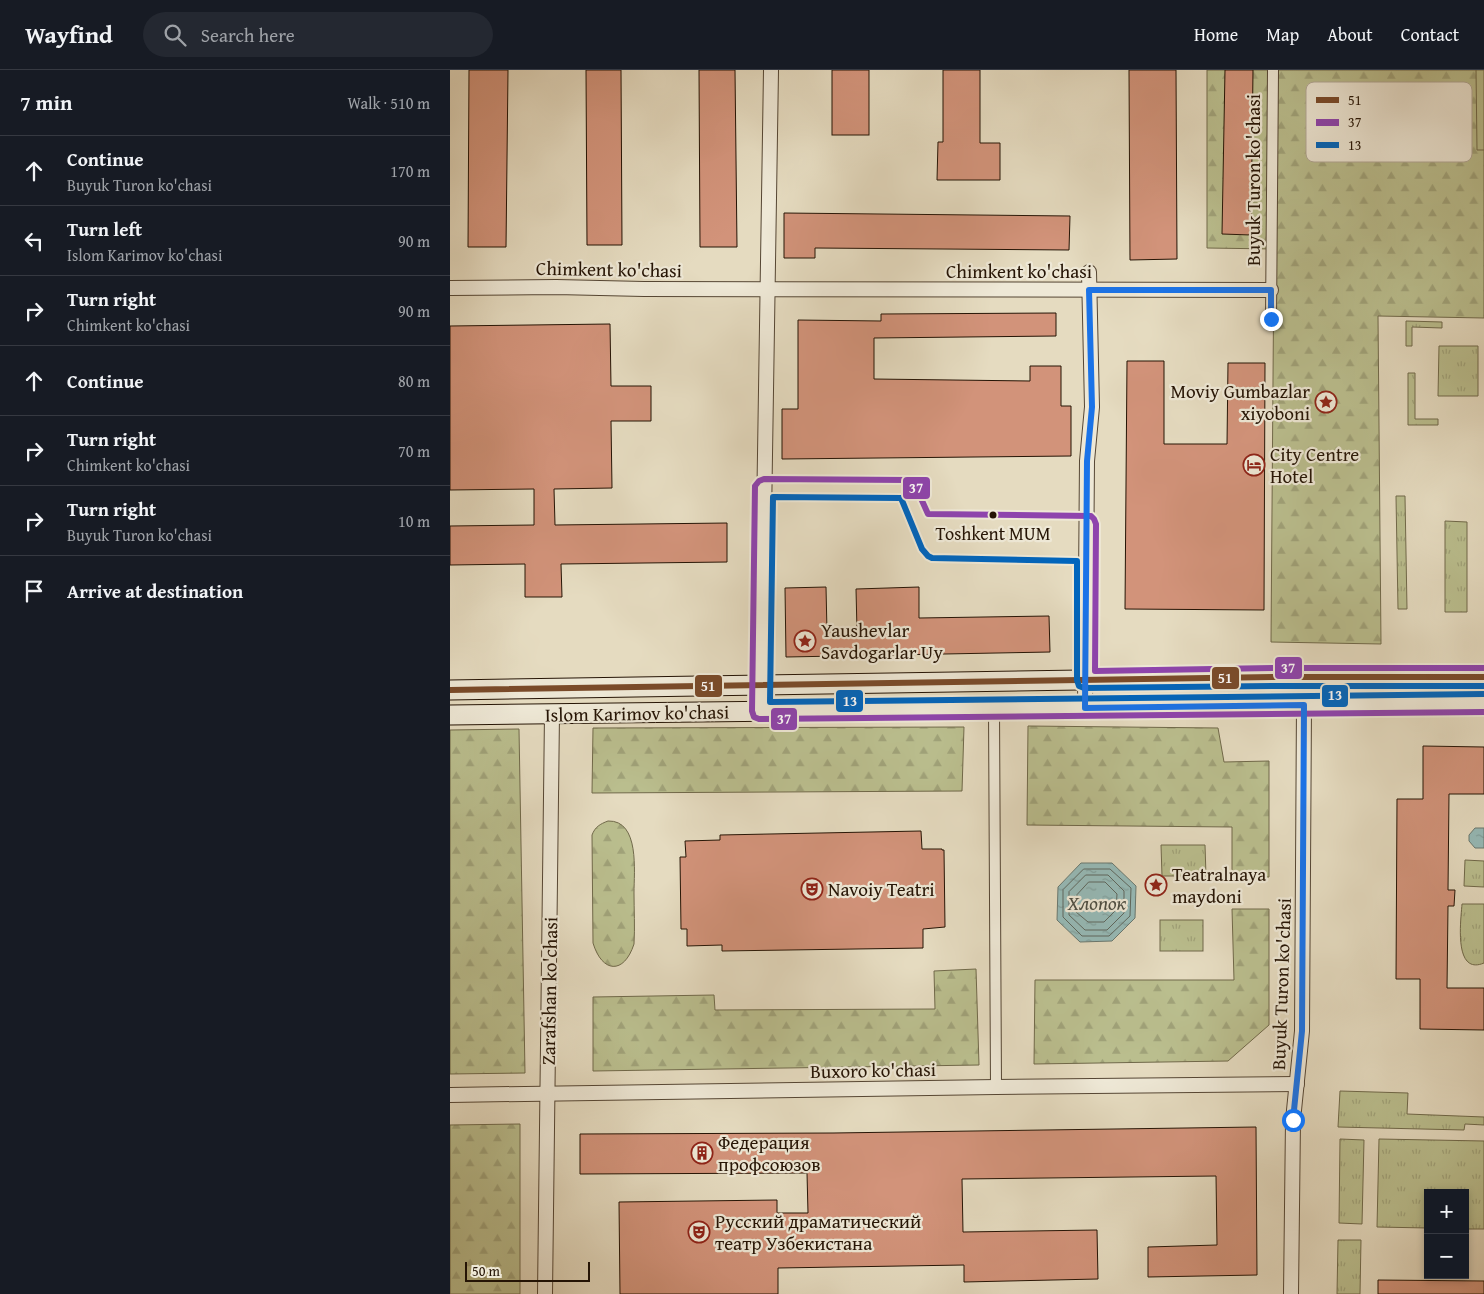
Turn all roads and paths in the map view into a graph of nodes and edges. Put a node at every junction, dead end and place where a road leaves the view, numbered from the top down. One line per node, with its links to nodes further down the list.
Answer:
1 (771, 70): 5 (street)
2 (1273, 70): 7 (street, Buyuk Turon ko'chasi)
3 (1089, 272): 6 (street)
4 (450, 288): 5 (street, Chimkent ko'chasi)
5 (767, 289): 6 (street, Chimkent ko'chasi); 11 (street)
6 (1089, 290): 7 (street, Chimkent ko'chasi); 10 (street)
7 (1271, 290): 8 (street, Buyuk Turon ko'chasi)
8 (1271, 319)
9 (1484, 677): 10 (main road, Islom Karimov ko'chasi)
10 (1086, 680): 11 (main road, Islom Karimov ko'chasi); 16 (street)
11 (762, 685): 12 (main road, Islom Karimov ko'chasi); 18 (street)
12 (552, 688): 13 (main road, Islom Karimov ko'chasi); 19 (main road, Zarafshan ko'chasi)
13 (450, 690)
14 (1484, 703): 15 (main road, Islom Karimov ko'chasi)
15 (1304, 705): 16 (main road, Islom Karimov ko'chasi); 21 (street, Buyuk Turon ko'chasi)
16 (1085, 708): 17 (main road, Islom Karimov ko'chasi)
17 (994, 709): 18 (main road, Islom Karimov ko'chasi); 22 (street)
18 (762, 711): 19 (main road, Islom Karimov ko'chasi)
19 (552, 714): 20 (main road, Islom Karimov ko'chasi); 23 (street, Zarafshan ko'chasi)
20 (450, 715)
21 (1297, 1084): 22 (street, Buxoro ko'chasi); 26 (street, Buyuk Turon ko'chasi)
22 (996, 1087): 23 (street, Buxoro ko'chasi)
23 (548, 1094): 24 (street, Buxoro ko'chasi); 25 (street, Zarafshan ko'chasi)
24 (450, 1095)
25 (545, 1294)
26 (1291, 1294)

